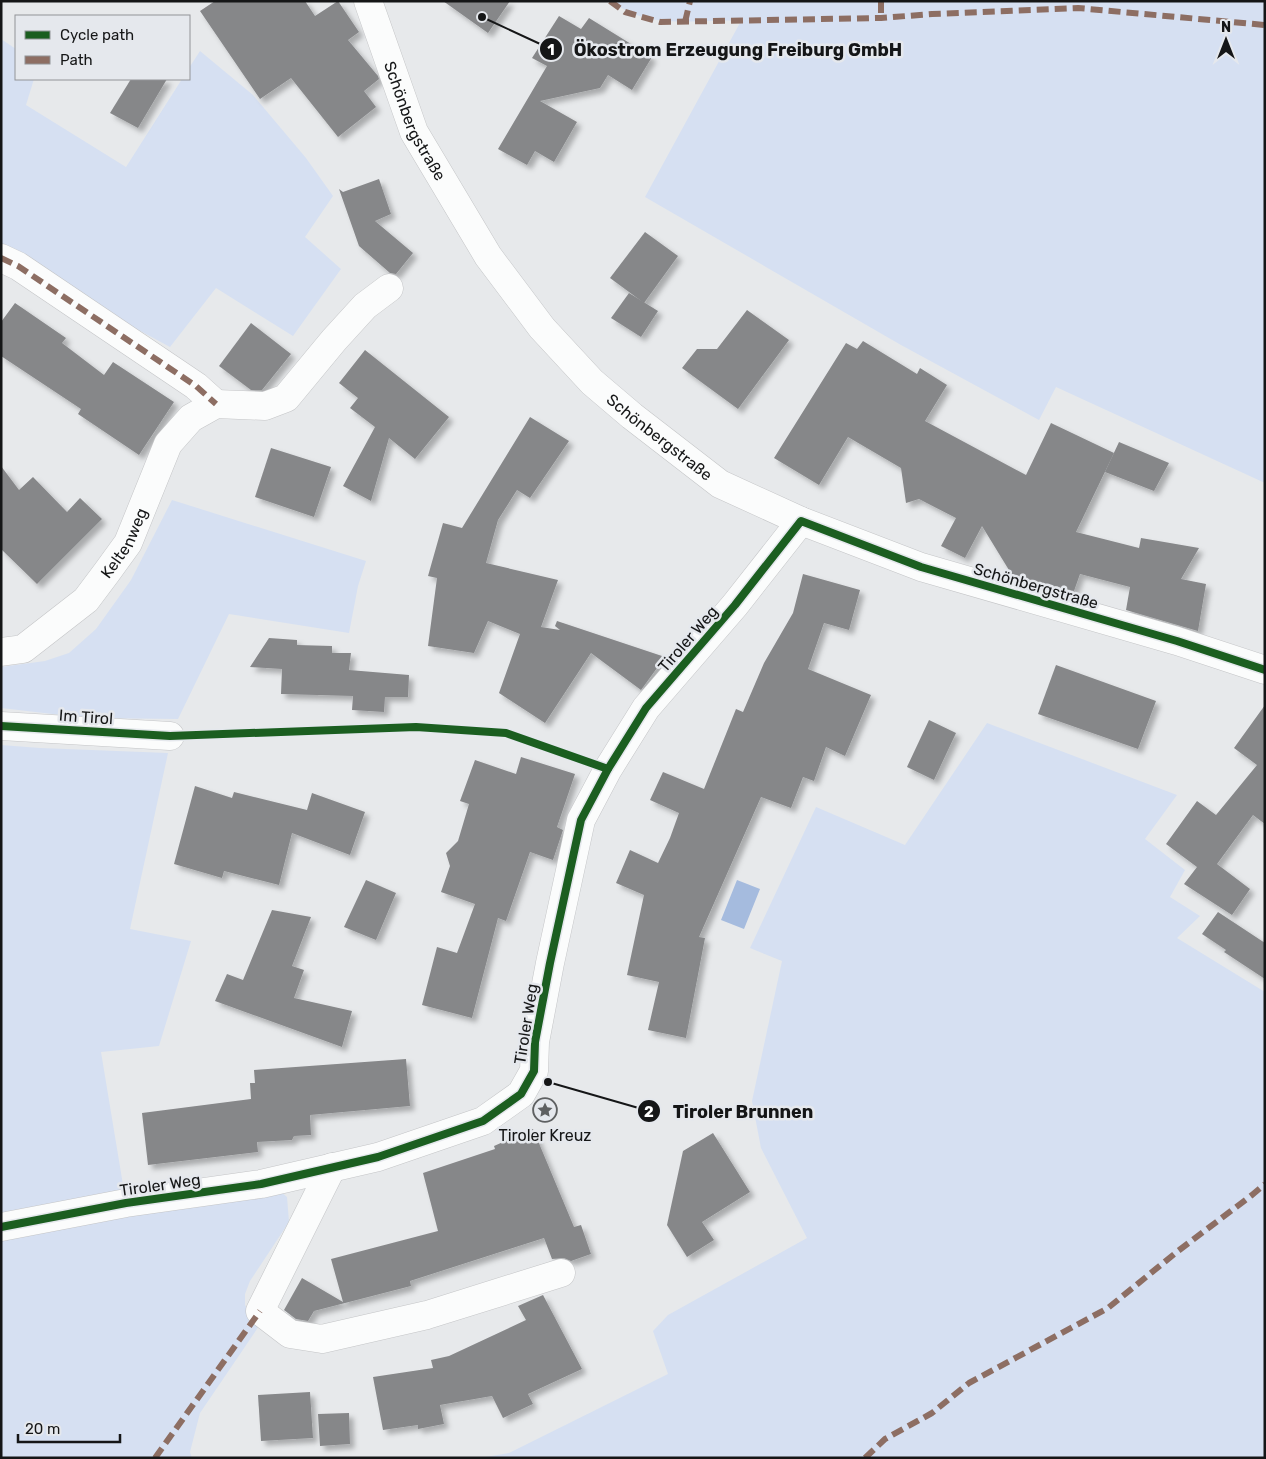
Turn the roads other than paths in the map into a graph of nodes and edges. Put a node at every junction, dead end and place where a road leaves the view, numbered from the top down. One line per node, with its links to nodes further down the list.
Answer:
1 (368, 1): 5 (street, Schönbergstraße)
2 (1, 258): 4 (street)
3 (389, 288): 4 (street)
4 (216, 404): 6 (street, Keltenweg)
5 (801, 521): 7 (street, Schönbergstraße); 10 (street, Tiroler Weg)
6 (1, 652)
7 (1265, 670)
8 (1, 726): 9 (street, Im Tirol)
9 (170, 736)
10 (332, 1167): 11 (street, Tiroler Weg); 12 (street)
11 (1, 1227)
12 (561, 1273)

